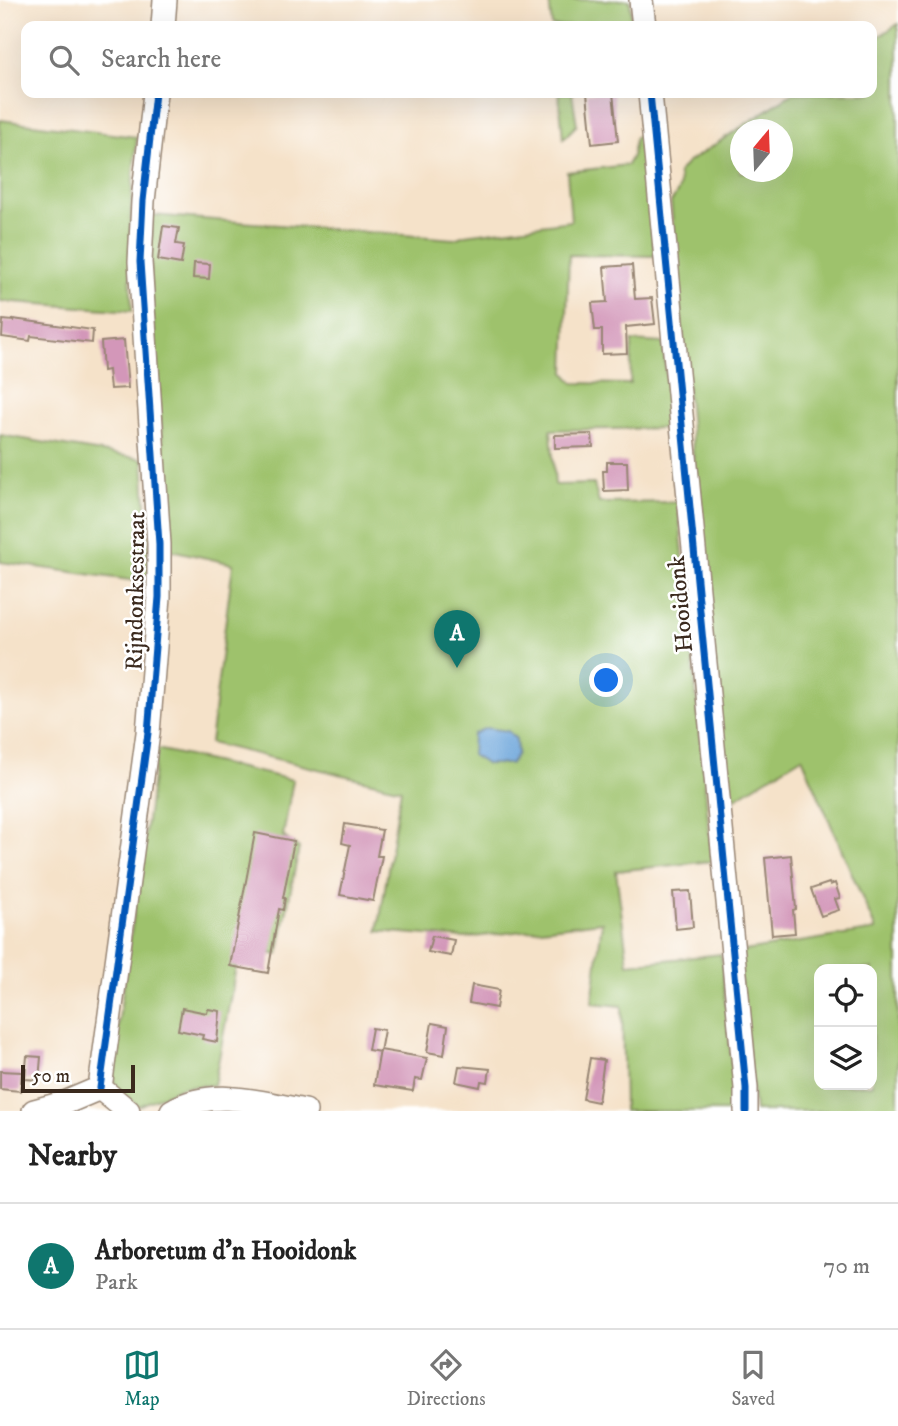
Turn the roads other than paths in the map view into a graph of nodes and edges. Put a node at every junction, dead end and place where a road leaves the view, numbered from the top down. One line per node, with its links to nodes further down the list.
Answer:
1 (165, 0): 3 (street)
2 (641, 0): 4 (street)
3 (163, 21)
4 (643, 21)
5 (154, 98): 7 (street, Rijndonksestraat)
6 (650, 98): 12 (street, Hooidonk)
7 (100, 1088): 8 (street); 9 (street)
8 (34, 1111)
9 (128, 1111)
10 (172, 1111): 11 (street)
11 (305, 1111)
12 (746, 1111)

